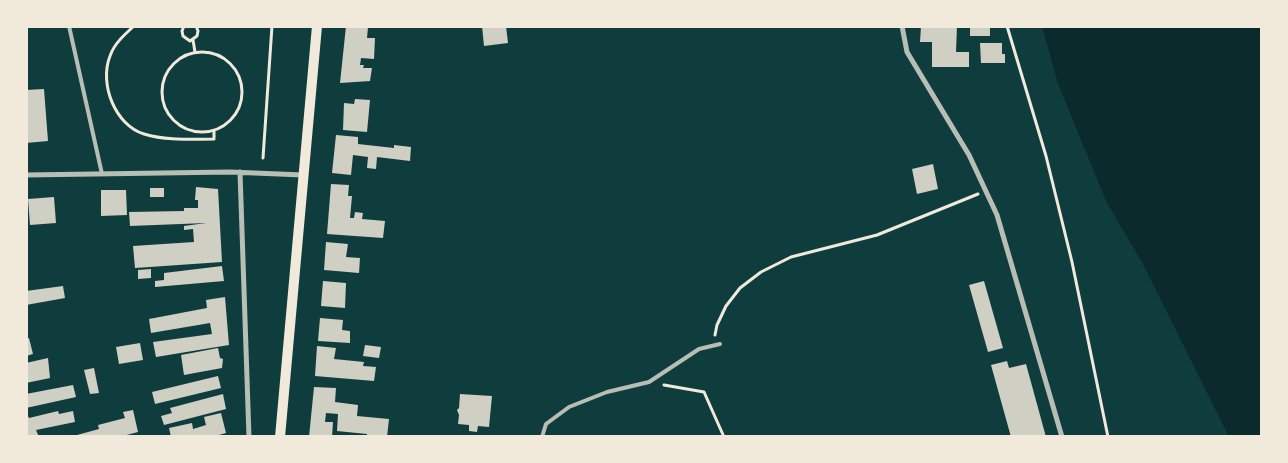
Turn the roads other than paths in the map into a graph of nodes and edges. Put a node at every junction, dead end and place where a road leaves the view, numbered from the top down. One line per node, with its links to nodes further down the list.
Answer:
1 (69, 26): 5 (lane)
2 (317, 26): 7 (main road)
3 (902, 26): 12 (street)
4 (240, 172): 5 (street); 7 (street); 9 (street)
5 (102, 174): 6 (street)
6 (26, 175)
7 (303, 175): 10 (main road)
8 (720, 344): 11 (lane)
9 (249, 437)
10 (280, 437)
11 (542, 437)
12 (1062, 437)

